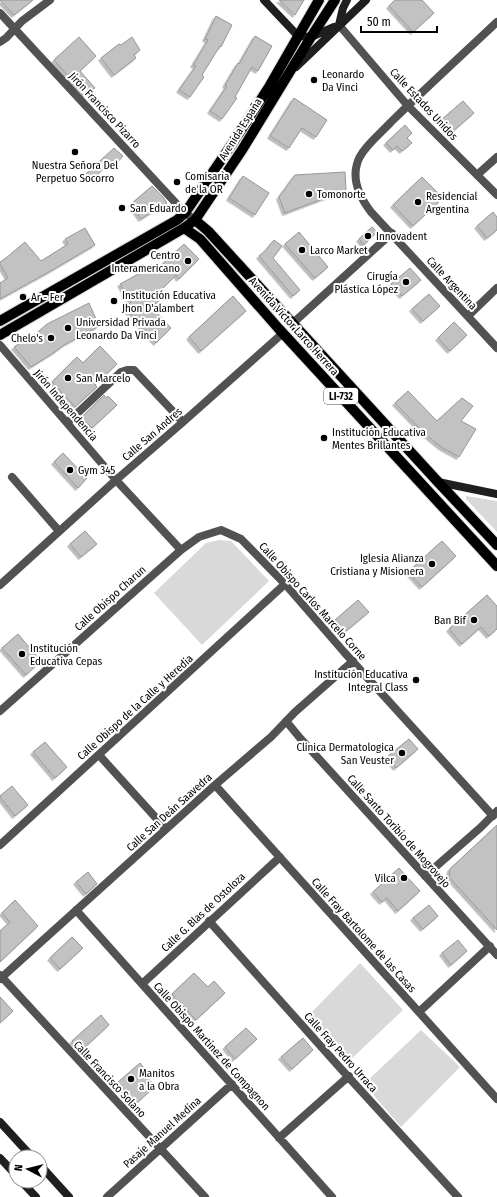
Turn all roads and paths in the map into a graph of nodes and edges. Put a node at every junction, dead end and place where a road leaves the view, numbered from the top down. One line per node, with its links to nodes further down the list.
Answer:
1 (50, 0): 10 (street)
2 (264, 0): 11 (main road)
3 (319, 0): 11 (main road, Avenida España)
4 (335, 0): 12 (main road, Avenida España)
5 (347, 0): 9 (main road)
6 (366, 0): 9 (main road)
7 (0, 13): 10 (street, Jirón Francisco Pizarro)
8 (497, 22): 15 (street, Calle Argentina)
9 (339, 25): 12 (main road); 14 (main road); 15 (street, Calle Estados Unidos)
10 (14, 29): 13 (street); 19 (street, Jirón Francisco Pizarro)
11 (298, 36): 12 (main road); 19 (main road, Avenida España)
12 (311, 37): 14 (main road, Avenida España)
13 (0, 42)
14 (288, 74): 20 (main road, Avenida España)
15 (408, 106): 17 (street, Calle Estados Unidos); 22 (street, Calle Argentina)
16 (497, 158): 17 (street)
17 (477, 175): 18 (street, Calle Estados Unidos)
18 (497, 195)
19 (185, 213): 20 (street, Jirón Francisco Pizarro); 25 (main road, Avenida España)
20 (195, 220): 21 (main road, Avenida España); 26 (main road, Avenida Víctor Larco Herrera / LI-732)
21 (184, 228): 27 (main road, Avenida Víctor Larco Herrera / LI-732); 28 (main road, Avenida España)
22 (392, 233): 24 (street, Calle Argentina); 26 (street)
23 (497, 288): 24 (street)
24 (468, 316): 30 (street, Calle Argentina)
25 (0, 321)
26 (293, 323): 35 (main road, Avenida Víctor Larco Herrera / LI-732)
27 (283, 333): 31 (street, Calle San Andres); 40 (main road, Avenida Víctor Larco Herrera / LI-732)
28 (0, 334)
29 (0, 345): 32 (street, Jirón Independencia)
30 (497, 348)
31 (183, 422): 32 (street); 34 (street, Calle San Andres)
32 (67, 423): 34 (street, Jirón Independencia)
33 (12, 477): 37 (street)
34 (116, 480): 37 (street, Calle San Andres); 39 (street)
35 (438, 482): 36 (main road); 38 (main road, Avenida Víctor Larco Herrera / LI-732)
36 (497, 494)
37 (59, 531): 42 (street, Calle San Andres)
38 (497, 545)
39 (181, 550): 41 (street, Calle Obispo Carlos Marcelo Corne); 44 (street, Calle Obispo Charun)
40 (497, 566)
41 (285, 584): 43 (street, Calle Obispo Carlos Marcelo Corne); 46 (street, Calle Obispo de la Calle y Heredia)
42 (0, 585)
43 (353, 661): 45 (street, Calle San Deán Saavedra); 48 (street, Calle Obispo Carlos Marcelo Corne)
44 (0, 711)
45 (286, 721): 47 (street, Calle San Deán Saavedra); 52 (street, Calle Santo Toribio de Mogrovejo)
46 (99, 755): 49 (street); 50 (street, Calle Obispo de la Calle y Heredia)
47 (215, 785): 49 (street, Calle San Deán Saavedra); 51 (street, Calle Fray Bartolome de las Casas)
48 (495, 813): 52 (street)
49 (166, 829): 53 (street, Calle San Deán Saavedra)
50 (0, 845)
51 (280, 857): 54 (street, Calle G. Blas de Ostoloza); 59 (street, Calle Fray Bartolome de las Casas)
52 (425, 876): 55 (street, Calle Santo Toribio de Mogrovejo)
53 (76, 910): 57 (street, Calle San Deán Saavedra); 58 (street, Calle Obispo Martinez de Compagnon)
54 (209, 922): 58 (street, Calle G. Blas de Ostoloza); 60 (street, Calle Fray Pedro Urraca)
55 (490, 946): 56 (street, Calle Santo Toribio de Mogrovejo); 59 (street)
56 (497, 955)
57 (1, 977): 66 (street, Calle Francisco Solano)
58 (142, 984): 61 (street, Calle Obispo Martinez de Compagnon)
59 (419, 1012): 62 (street, Calle Fray Bartolome de las Casas)
60 (349, 1076): 64 (street); 76 (street, Calle Fray Pedro Urraca)
61 (232, 1084): 64 (street, Calle Obispo Martinez de Compagnon); 66 (street, Pasaje Manuel Medina)
62 (497, 1099)
63 (0, 1122): 65 (main road)
64 (279, 1138): 75 (street, Calle Obispo Martinez de Compagnon)
65 (25, 1149)
66 (161, 1149): 73 (street, Pasaje Manuel Medina); 74 (street, Calle Francisco Solano)
67 (0, 1158): 68 (main road)
68 (8, 1166)
69 (48, 1174): 72 (main road)
70 (28, 1189): 71 (main road)
71 (36, 1197)
72 (69, 1197)
73 (107, 1197)
74 (205, 1197)
75 (332, 1197)
76 (458, 1197)

